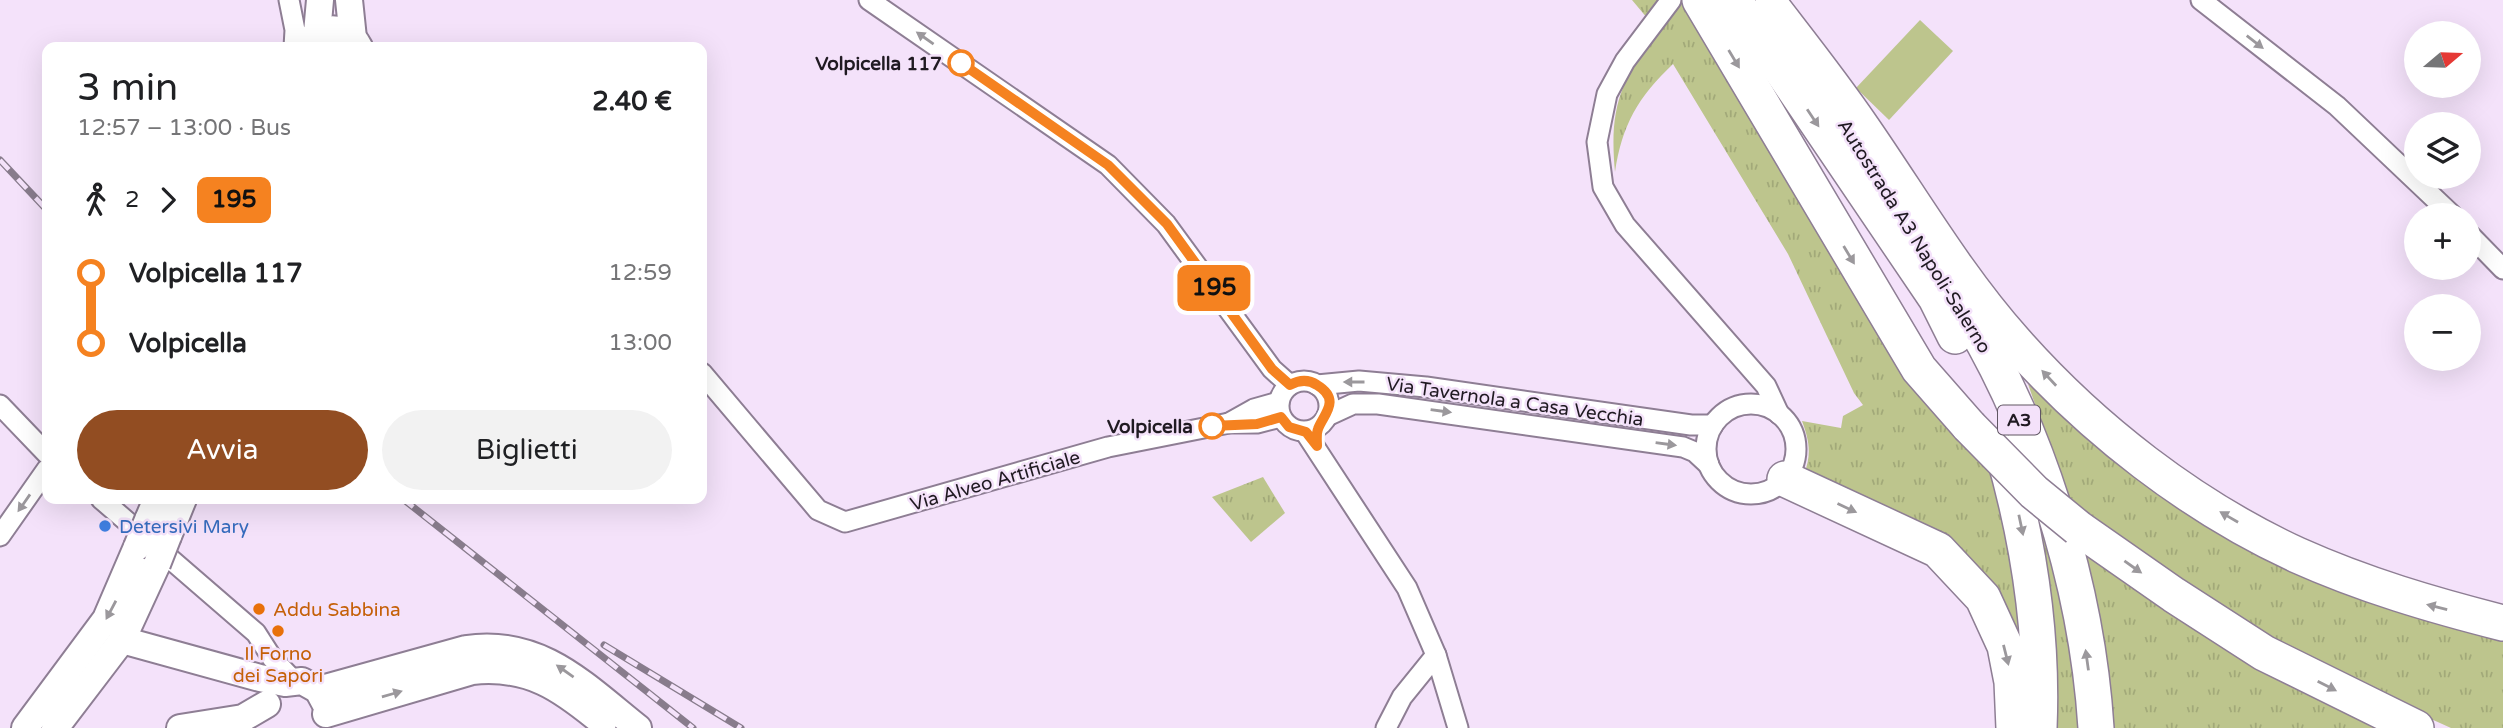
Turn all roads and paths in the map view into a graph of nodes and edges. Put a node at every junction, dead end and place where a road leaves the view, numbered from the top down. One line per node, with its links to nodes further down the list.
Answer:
1 (320, 0): 10 (street)
2 (349, 0): 13 (street)
3 (869, 0): 19 (street, one-way to 3)
4 (1671, 0): 17 (street)
5 (1700, 0): 50 (highway, one-way to 50, bridge)
6 (1734, 0): 48 (highway, Autostrada A3 Napoli-Salerno / A3, one-way to 48)
7 (2201, 0): 14 (street, one-way to 14)
8 (283, 2): 11 (street)
9 (1770, 4): 36 (highway, one-way to 9); 49 (highway, Autostrada A3 Napoli-Salerno / A3, one-way to 9)
10 (311, 40): 12 (street)
11 (294, 42)
12 (355, 42)
13 (356, 42)
14 (2439, 203)
15 (2481, 246): 16 (street)
16 (2503, 269)
17 (1752, 368): 22 (street); 24 (street)
18 (707, 379): 23 (street, Via Alveo Artificiale)
19 (1290, 385): 20 (street); 23 (street)
20 (1317, 385): 25 (street, Via Tavernola a Casa Vecchia, one-way to 20); 26 (street)
21 (0, 405): 27 (street)
22 (1744, 405): 24 (street); 25 (street)
23 (1280, 410): 26 (street)
24 (1779, 414): 30 (street)
25 (1713, 425): 28 (street)
26 (1317, 430): 28 (street, Via Tavernola a Casa Vecchia, one-way to 28); 38 (street)
27 (42, 449)
28 (1709, 465): 30 (street)
29 (42, 476): 34 (street, one-way to 34)
30 (1785, 479): 47 (highway, one-way to 47)
31 (105, 504): 35 (street)
32 (176, 504): 33 (street)
33 (158, 518): 35 (street, bridge)
34 (0, 536)
35 (158, 559): 37 (street); 39 (street); 40 (street, one-way to 40)
36 (2503, 623)
37 (122, 640): 39 (street); 41 (street)
38 (1436, 655): 45 (street); 46 (street)
39 (291, 700): 42 (street); 43 (street, one-way to 43); 44 (street, one-way to 39)
40 (25, 728)
41 (55, 728)
42 (180, 728)
43 (610, 728)
44 (638, 728)
45 (1386, 728)
46 (1458, 728)
47 (2014, 728)
48 (2039, 728)
49 (2096, 728)
50 (2416, 728)

